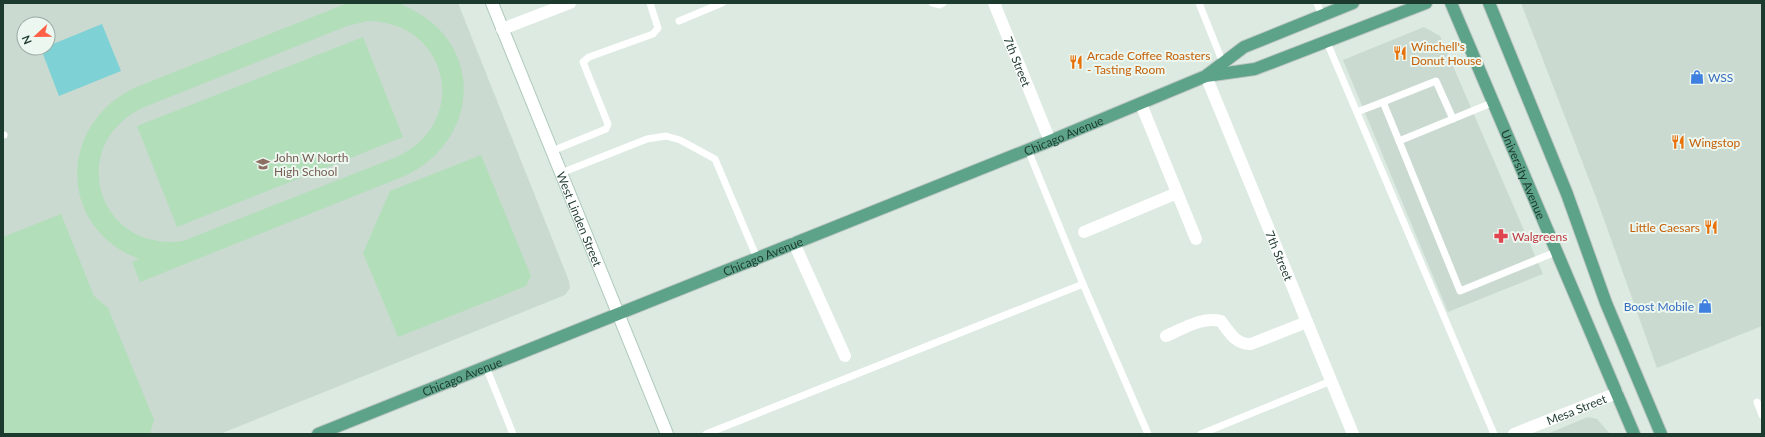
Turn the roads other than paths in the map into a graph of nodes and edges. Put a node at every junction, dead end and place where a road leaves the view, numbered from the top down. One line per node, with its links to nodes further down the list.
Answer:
1 (492, 3): 16 (street, West Linden Street)
2 (570, 3): 16 (street)
3 (650, 3): 28 (lane)
4 (722, 3): 15 (lane)
5 (932, 3): 6 (lane)
6 (943, 3)
7 (994, 3): 25 (street, 7th Street)
8 (1199, 3): 18 (lane)
9 (1317, 3): 14 (lane)
10 (1353, 3): 14 (main road, Chicago Avenue)
11 (1426, 3): 17 (main road, Chicago Avenue)
12 (1451, 3): 21 (main road, University Avenue)
13 (1489, 3): 56 (main road)
14 (1322, 16): 18 (main road, Chicago Avenue)
15 (679, 21)
16 (502, 29): 28 (street, West Linden Street)
17 (1326, 40): 19 (main road, Chicago Avenue); 23 (lane)
18 (1223, 63): 19 (main road, Chicago Avenue)
19 (1206, 76): 22 (main road, Chicago Avenue); 38 (street, 7th Street)
20 (1383, 102): 23 (lane); 24 (lane); 26 (lane)
21 (1494, 102): 24 (lane); 34 (main road, University Avenue)
22 (1140, 104): 25 (main road, Chicago Avenue); 30 (street)
23 (1357, 112): 53 (lane)
24 (1453, 119): 26 (lane)
25 (1050, 141): 27 (main road, Chicago Avenue)
26 (1399, 141): 34 (lane)
27 (1028, 150): 33 (main road, Chicago Avenue); 36 (lane)
28 (552, 151): 29 (street, West Linden Street)
29 (561, 173): 35 (lane); 37 (street, West Linden Street)
30 (1177, 193): 31 (street); 32 (street)
31 (1084, 232)
32 (1196, 239)
33 (794, 244): 35 (main road, Chicago Avenue); 40 (street)
34 (1558, 251): 43 (main road, University Avenue)
35 (756, 258): 37 (main road, Chicago Avenue)
36 (1083, 284): 49 (lane); 50 (lane)
37 (618, 313): 41 (main road, Chicago Avenue); 48 (street, West Linden Street)
38 (1307, 322): 39 (street); 42 (street, 7th Street)
39 (1166, 336)
40 (845, 356)
41 (486, 366): 46 (lane); 47 (main road, Chicago Avenue)
42 (1331, 381): 51 (lane); 52 (street, 7th Street)
43 (1617, 393): 54 (street, Mesa Street); 55 (main road, University Avenue)
44 (1757, 402): 45 (lane)
45 (1762, 414)
46 (511, 433)
47 (318, 434)
48 (667, 434)
49 (706, 434)
50 (1148, 434)
51 (1201, 434)
52 (1353, 434)
53 (1494, 434)
54 (1514, 434)
55 (1634, 434)
56 (1660, 434)

